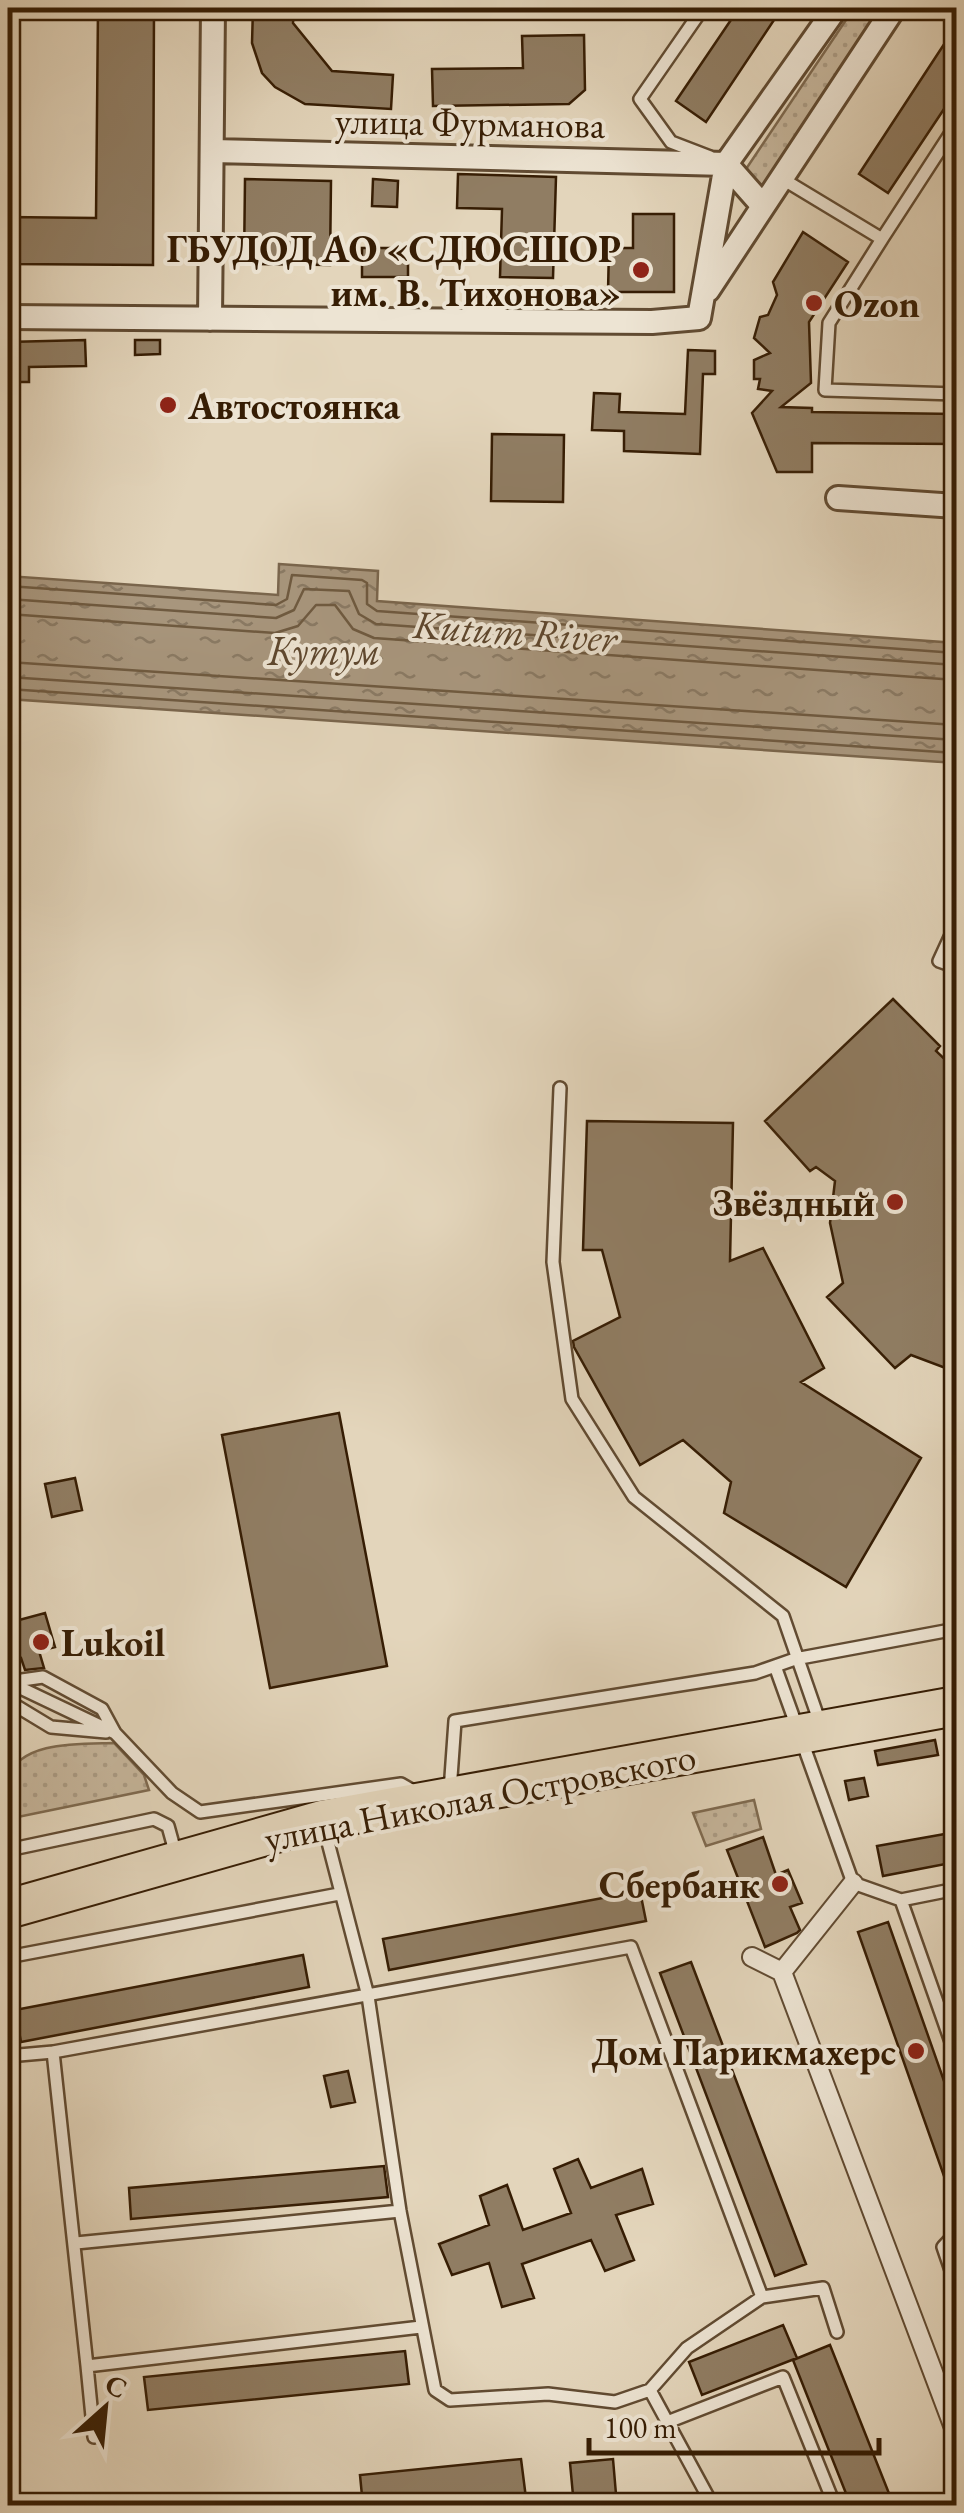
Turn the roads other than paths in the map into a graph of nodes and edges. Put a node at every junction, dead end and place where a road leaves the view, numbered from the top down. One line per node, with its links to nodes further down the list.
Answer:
1 (213, 8): 6 (street)
2 (703, 8): 7 (lane)
3 (836, 8): 7 (street)
4 (894, 8): 8 (street)
5 (956, 125): 10 (lane)
6 (212, 150): 7 (street, улица Фурманова); 13 (street)
7 (726, 164): 9 (street); 11 (street)
8 (781, 178): 9 (street); 10 (lane)
9 (763, 206): 11 (street)
10 (882, 239): 14 (lane)
11 (703, 297): 13 (street)
12 (8, 317): 13 (street)
13 (210, 319)
14 (956, 394)
15 (838, 498): 16 (street)
16 (956, 506)
17 (956, 924): 18 (lane)
18 (956, 967)
19 (560, 1088): 21 (lane)
20 (956, 1629): 21 (lane)
21 (795, 1659): 22 (lane); 27 (lane)
22 (774, 1666): 27 (lane); 28 (lane)
23 (8, 1682): 26 (lane); 26 (lane)
24 (8, 1701): 26 (lane)
25 (956, 1706): 27 (main road, улица Николая Островского)
26 (115, 1734): 28 (lane)
27 (812, 1734): 28 (main road, улица Николая Островского); 32 (lane)
28 (441, 1800): 29 (main road, улица Николая Островского)
29 (322, 1820): 31 (main road, улица Николая Островского); 34 (lane)
30 (8, 1850): 31 (lane)
31 (178, 1862): 36 (main road, улица Николая Островского)
32 (853, 1883): 35 (lane); 39 (street)
33 (956, 1889): 35 (lane)
34 (339, 1894): 38 (lane); 40 (lane)
35 (901, 1900): 43 (lane)
36 (8, 1909)
37 (752, 1957): 39 (street)
38 (8, 1958)
39 (782, 1972): 52 (street)
40 (368, 1996): 41 (lane); 44 (lane); 48 (lane)
41 (53, 2052): 42 (lane); 46 (lane)
42 (8, 2056)
43 (956, 2056)
44 (400, 2211): 46 (lane); 49 (lane)
45 (956, 2234): 47 (lane)
46 (76, 2243): 51 (lane)
47 (956, 2285)
48 (762, 2298): 50 (lane); 53 (lane)
49 (422, 2327): 51 (lane); 53 (lane)
50 (838, 2332)
51 (87, 2366): 56 (lane)
52 (948, 2386): 55 (street)
53 (650, 2390): 54 (lane)
54 (670, 2421): 57 (lane); 58 (lane)
55 (956, 2433)
56 (94, 2437)
57 (714, 2506)
58 (835, 2506)

